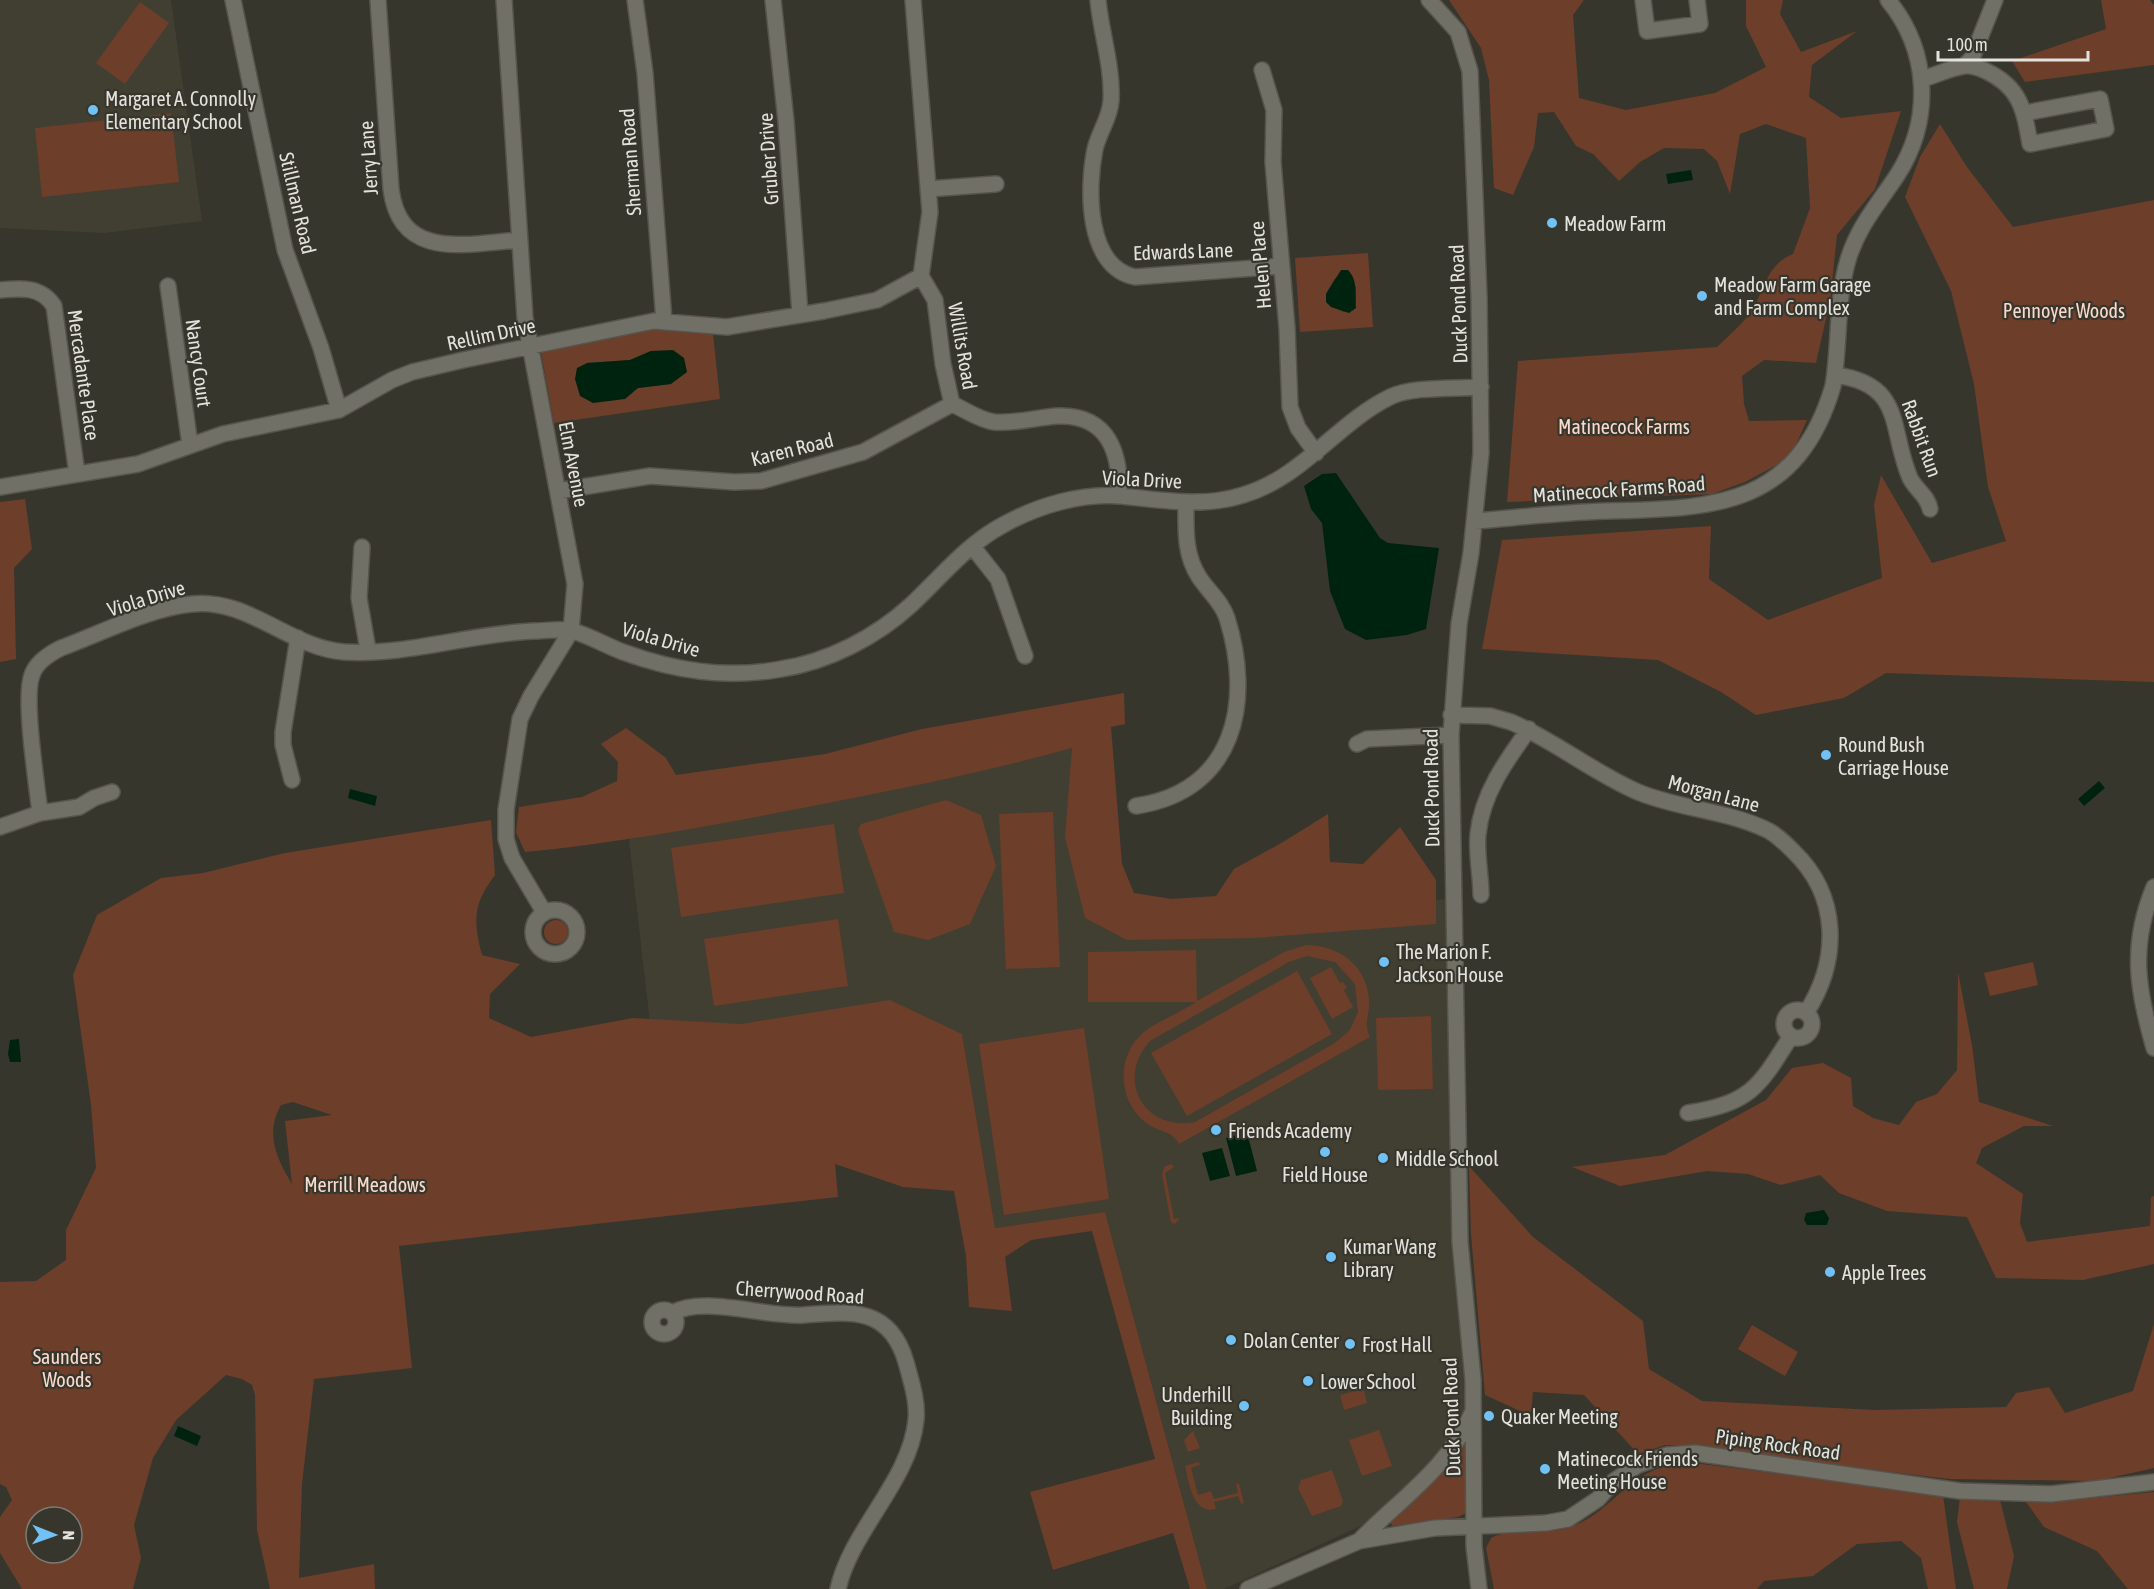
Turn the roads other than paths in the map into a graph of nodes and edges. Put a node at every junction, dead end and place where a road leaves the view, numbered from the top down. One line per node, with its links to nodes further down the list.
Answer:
1 (233, 0): 30 (street, Stillman Road)
2 (378, 0): 19 (street, Jerry Lane)
3 (504, 0): 19 (street, Elm Avenue)
4 (635, 0): 25 (street, Sherman Road)
5 (773, 0): 24 (street, Gruber Drive)
6 (913, 0): 18 (street)
7 (1098, 0): 20 (street, Edwards Lane)
8 (1429, 0): 28 (street, Duck Pond Road)
9 (1643, 0): 10 (street)
10 (1697, 0)
11 (1888, 0): 15 (street, Matinecock Farms Road)
12 (1995, 0): 13 (street)
13 (1965, 65): 15 (street); 16 (street)
14 (1262, 70): 20 (street, Helen Place)
15 (1923, 79): 27 (street, Matinecock Farms Road)
16 (2025, 113): 16 (street)
17 (996, 184): 18 (street)
18 (928, 189): 21 (street)
19 (519, 240): 26 (street, Elm Avenue)
20 (1281, 266): 32 (street, Helen Place)
21 (921, 276): 24 (street, Rellim Drive); 29 (street, Willits Road)
22 (168, 286): 31 (street, Nancy Court)
23 (0, 290): 33 (street, Mercadante Place)
24 (801, 314): 25 (street, Rellim Drive)
25 (664, 321): 26 (street, Rellim Drive)
26 (529, 346): 30 (street, Rellim Drive); 35 (street, Elm Avenue)
27 (1835, 375): 38 (street, Rabbit Run); 39 (street, Matinecock Farms Road)
28 (1481, 387): 32 (street, Viola Drive); 39 (street, Duck Pond Road)
29 (952, 404): 35 (street, Karen Road); 36 (street, Willits Road)
30 (339, 410): 31 (street, Rellim Drive)
31 (190, 446): 33 (street, Rellim Drive)
32 (1316, 453): 37 (street, Viola Drive)
33 (77, 474): 34 (street, Rellim Drive)
34 (0, 487)
35 (558, 491): 42 (street, Elm Avenue)
36 (1119, 496): 37 (street, Viola Drive); 40 (street, Viola Drive)
37 (1186, 502): 52 (street)
38 (1930, 509)
39 (1475, 521): 46 (street, Duck Pond Road)
40 (972, 546): 42 (street, Viola Drive); 45 (street)
41 (362, 548): 44 (street)
42 (571, 630): 44 (street, Viola Drive); 57 (street, Elm Avenue)
43 (298, 638): 44 (street, Viola Drive); 50 (street); 53 (street, Viola Drive)
44 (368, 650)
45 (1025, 656)
46 (1451, 715): 47 (street, Morgan Lane); 48 (street, Duck Pond Road)
47 (1529, 729): 56 (street); 59 (street, Morgan Lane)
48 (1451, 735): 49 (street); 61 (street, Duck Pond Road)
49 (1357, 744)
50 (291, 780)
51 (112, 792): 53 (street)
52 (1136, 806)
53 (40, 813): 54 (street)
54 (0, 827)
55 (2154, 887): 58 (street)
56 (1481, 895)
57 (544, 912)
58 (2154, 1048)
59 (1688, 1113)
60 (673, 1313): 65 (street, Cherrywood Road)
61 (1474, 1407): 63 (street, Duck Pond Road); 64 (street)
62 (2154, 1482): 63 (street, Piping Rock Road)
63 (1474, 1525): 64 (street, Piping Rock Road); 67 (street, Duck Pond Road)
64 (1359, 1540): 66 (street, Piping Rock Road)
65 (838, 1589)
66 (1248, 1589)
67 (1479, 1589)

